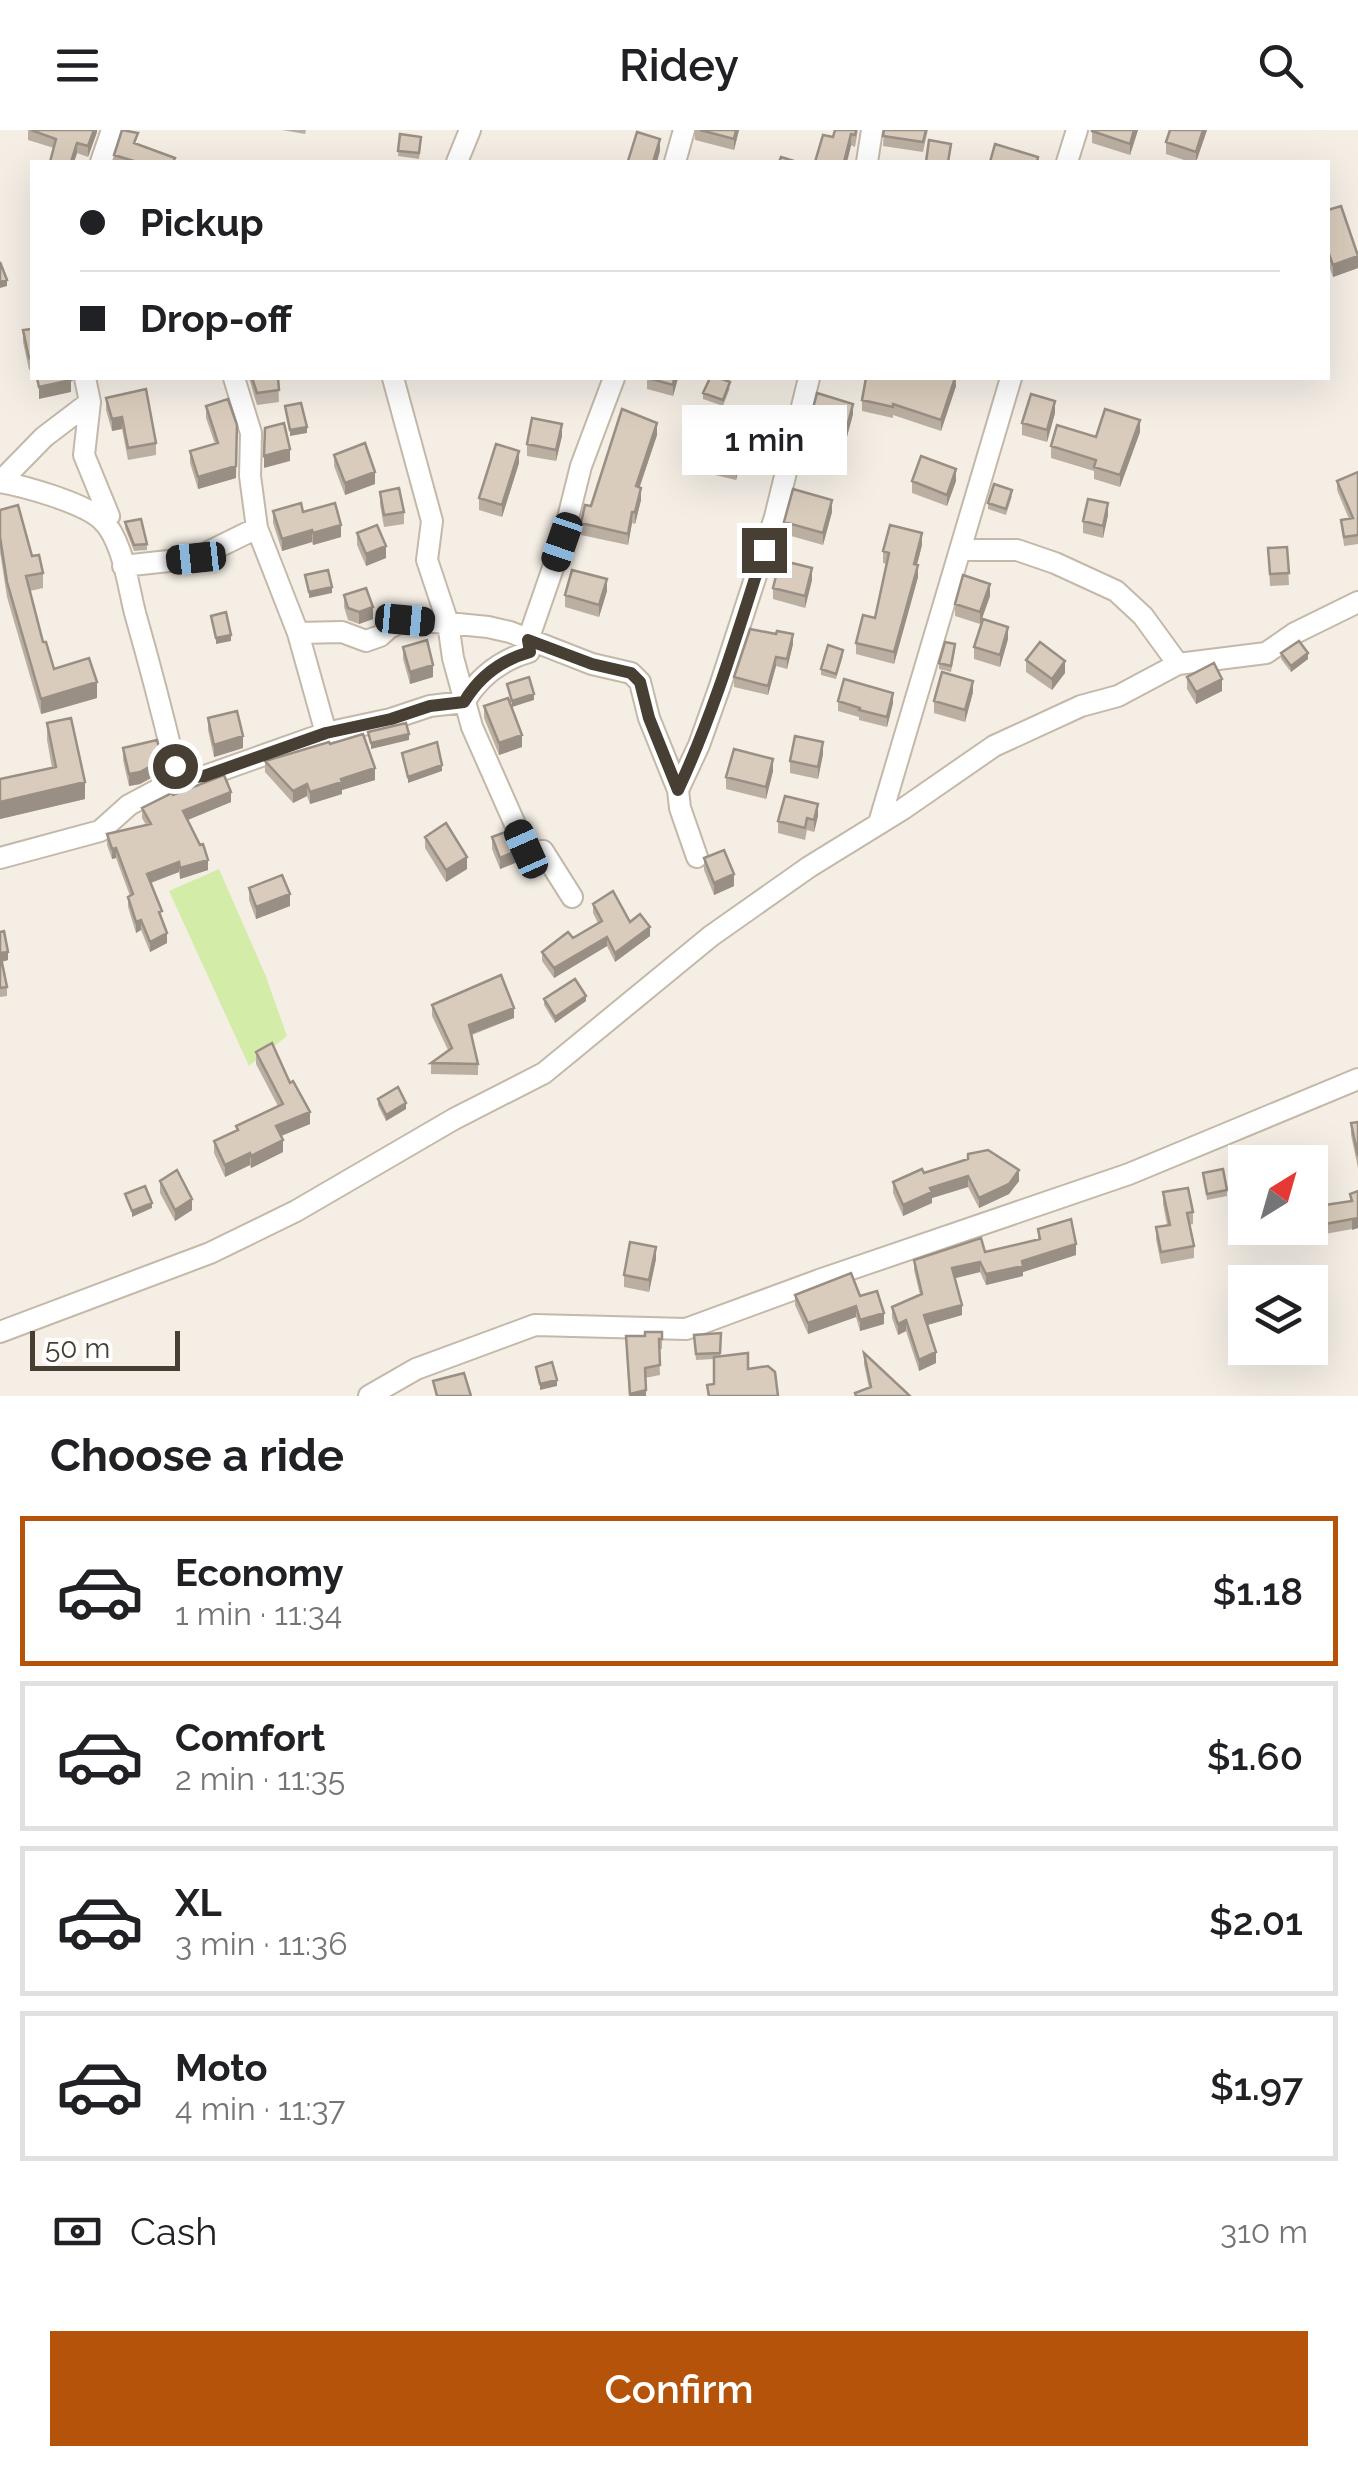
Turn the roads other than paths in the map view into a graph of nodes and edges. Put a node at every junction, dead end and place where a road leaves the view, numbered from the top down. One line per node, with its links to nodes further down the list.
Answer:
1 (112, 130): 6 (street)
2 (470, 130): 7 (street)
3 (684, 130): 8 (street)
4 (872, 130): 9 (street)
5 (1077, 130): 10 (street)
6 (101, 160)
7 (458, 160)
8 (676, 160)
9 (868, 160)
10 (1069, 160)
11 (84, 380): 17 (street)
12 (235, 380): 20 (street)
13 (394, 380): 24 (street)
14 (613, 380): 26 (street)
15 (809, 380): 31 (street)
16 (1010, 380): 21 (street)
17 (90, 402): 18 (street); 19 (street)
18 (0, 482): 19 (street)
19 (104, 521): 22 (street)
20 (257, 528): 22 (street); 25 (street)
21 (960, 550): 27 (street); 32 (street)
22 (124, 566): 30 (street)
23 (1358, 602): 27 (street)
24 (448, 623): 25 (street); 26 (street); 28 (street)
25 (298, 633): 29 (street)
26 (528, 640): 28 (street); 31 (street)
27 (1178, 664): 32 (street)
28 (464, 702): 29 (street); 35 (street)
29 (326, 733): 30 (street)
30 (178, 779): 33 (street)
31 (678, 790): 34 (street)
32 (880, 823): 37 (street)
33 (0, 858)
34 (697, 858)
35 (572, 896)
36 (1358, 1079): 38 (street)
37 (0, 1332)
38 (369, 1396)

